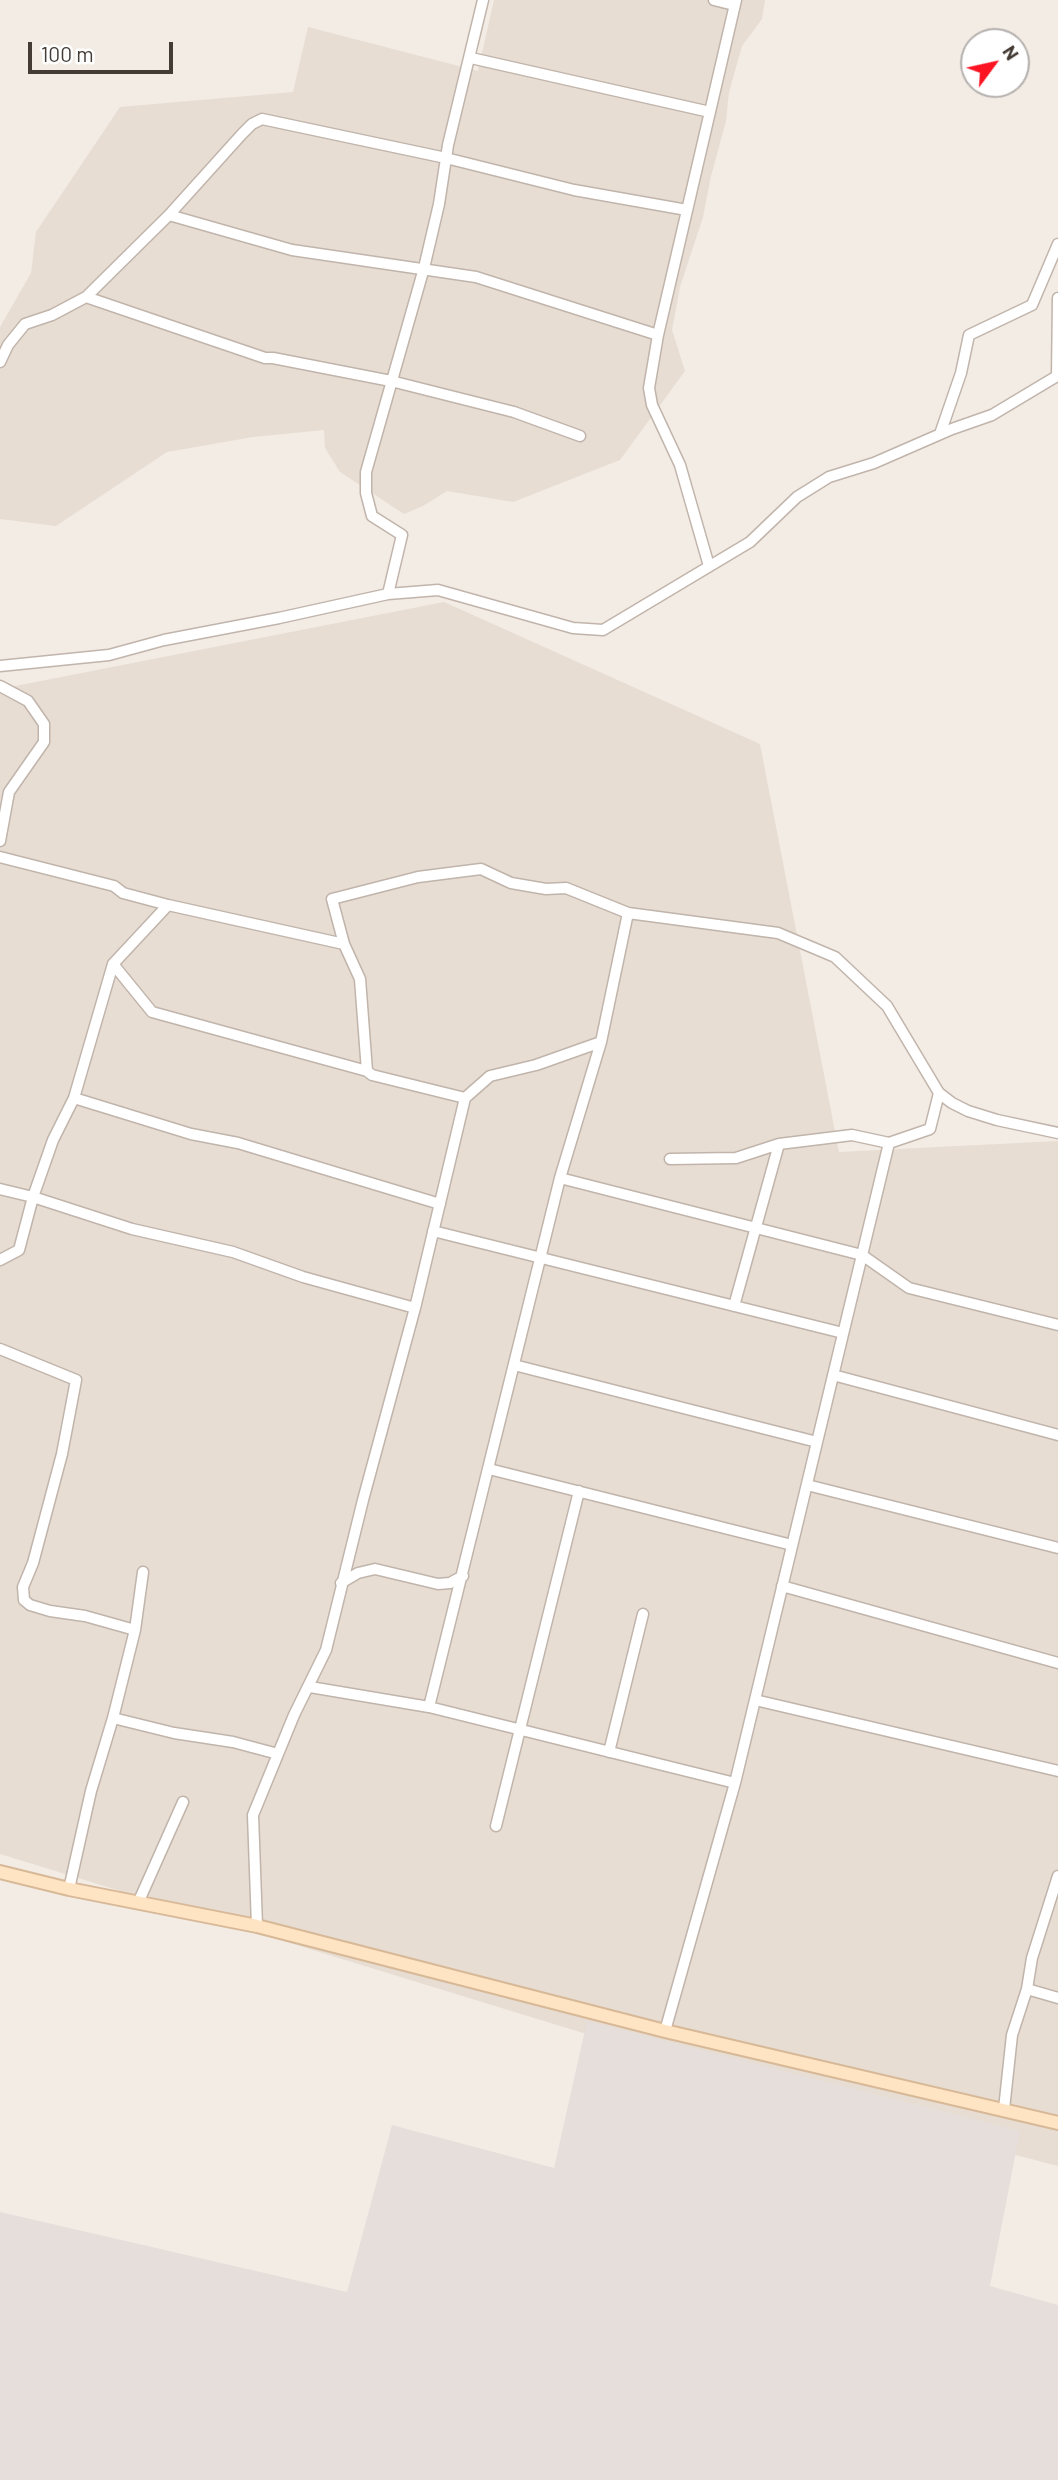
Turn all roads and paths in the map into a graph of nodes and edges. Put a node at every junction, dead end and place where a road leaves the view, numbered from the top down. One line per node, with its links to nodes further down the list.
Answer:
1 (483, 0): 4 (street)
2 (714, 0): 3 (street)
3 (735, 3): 5 (street)
4 (471, 58): 5 (street); 6 (street)
5 (710, 112): 7 (street)
6 (446, 158): 7 (street); 8 (street); 10 (street)
7 (687, 210): 13 (street)
8 (169, 215): 10 (street); 11 (street)
9 (1058, 244): 16 (street)
10 (424, 268): 13 (street); 15 (street)
11 (86, 297): 14 (street); 15 (street)
12 (1058, 298): 16 (street)
13 (658, 335): 18 (street)
14 (0, 362)
15 (391, 381): 17 (street); 19 (street)
16 (940, 434): 18 (street)
17 (580, 436)
18 (709, 566): 19 (street)
19 (388, 594): 20 (street)
20 (0, 666)
21 (0, 686): 22 (street)
22 (0, 841)
23 (0, 857): 24 (street)
24 (168, 905): 26 (street); 27 (street)
25 (628, 913): 26 (street); 28 (street); 30 (street)
26 (344, 944): 29 (street)
27 (113, 964): 29 (street); 31 (street)
28 (601, 1042): 32 (street); 37 (street)
29 (367, 1071): 32 (street)
30 (939, 1094): 33 (street); 34 (street)
31 (74, 1098): 39 (street); 40 (street)
32 (466, 1098): 40 (street)
33 (1058, 1133)
34 (889, 1143): 35 (street); 43 (street)
35 (779, 1144): 36 (street); 41 (street)
36 (670, 1159)
37 (560, 1178): 41 (street); 44 (street)
38 (0, 1189): 39 (street)
39 (33, 1197): 45 (street); 47 (street)
40 (440, 1204): 42 (street)
41 (755, 1228): 43 (street); 46 (street)
42 (433, 1231): 44 (street); 47 (street)
43 (862, 1255): 48 (street); 49 (street)
44 (540, 1258): 46 (street); 51 (street)
45 (0, 1260)
46 (734, 1306): 49 (street)
47 (415, 1308): 62 (street)
48 (1058, 1325)
49 (843, 1333): 52 (street)
50 (0, 1349): 65 (street)
51 (514, 1365): 54 (street); 55 (street)
52 (833, 1375): 53 (street); 54 (street)
53 (1058, 1435)
54 (817, 1441): 56 (street)
55 (489, 1469): 57 (street); 61 (street)
56 (807, 1485): 58 (street); 59 (street)
57 (579, 1492): 58 (street); 71 (street)
58 (792, 1545): 63 (street)
59 (1058, 1548)
60 (144, 1572): 65 (street)
61 (463, 1576): 62 (street); 69 (street)
62 (341, 1583): 67 (street)
63 (782, 1586): 66 (street); 68 (street)
64 (643, 1614): 72 (street)
65 (135, 1630): 70 (street)
66 (1058, 1663)
67 (310, 1687): 69 (street); 73 (street)
68 (755, 1700): 74 (street); 75 (street)
69 (429, 1707): 71 (street)
70 (113, 1718): 73 (street); 80 (street)
71 (520, 1730): 72 (street); 77 (street)
72 (609, 1752): 75 (street)
73 (278, 1754): 82 (street)
74 (1058, 1771)
75 (734, 1783): 85 (street)
76 (183, 1801): 81 (street)
77 (496, 1826)
78 (0, 1871): 80 (street)
79 (1058, 1880): 83 (street)
80 (69, 1889): 81 (street)
81 (138, 1903): 82 (street)
82 (257, 1926): 85 (street)
83 (1027, 1989): 84 (street); 86 (street)
84 (1058, 1998)
85 (665, 2031): 86 (street)
86 (1004, 2109): 87 (street)
87 (1058, 2123)

